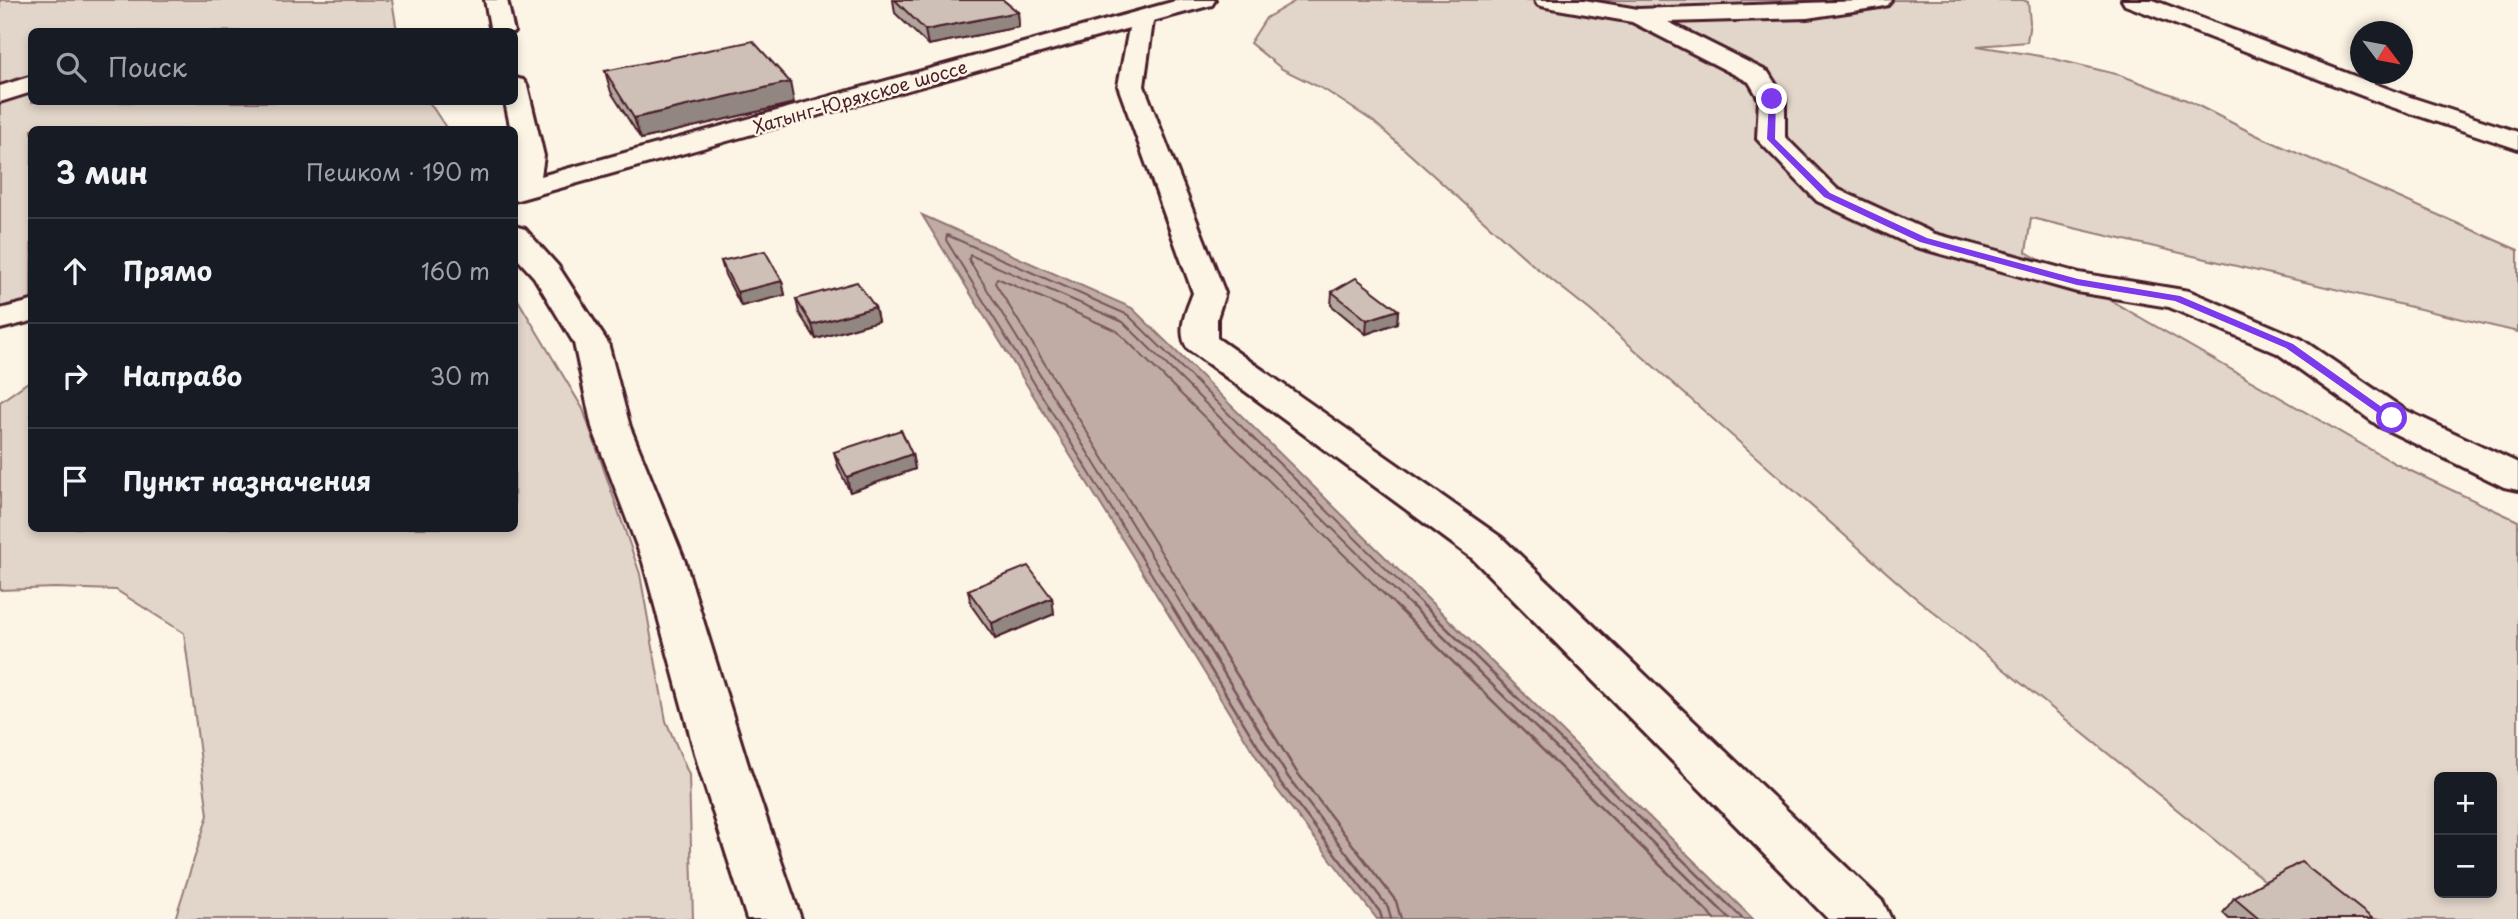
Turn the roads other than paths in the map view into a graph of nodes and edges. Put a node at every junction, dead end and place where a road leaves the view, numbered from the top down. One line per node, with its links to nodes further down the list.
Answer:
1 (496, 0): 8 (street)
2 (1546, 0): 6 (street)
3 (1880, 0): 6 (street)
4 (2133, 0): 12 (street)
5 (1199, 1): 7 (street, Хатынг-Юряхское шоссе)
6 (1638, 16): 18 (street)
7 (1142, 18): 14 (street, Хатынг-Юряхское шоссе); 20 (street)
8 (502, 28)
9 (28, 84): 10 (street)
10 (0, 94)
11 (518, 103): 13 (street)
12 (2518, 141)
13 (518, 186)
14 (518, 190)
15 (518, 240): 19 (street)
16 (28, 313): 17 (street)
17 (0, 319)
18 (2518, 478)
19 (774, 919)
20 (1864, 919)

